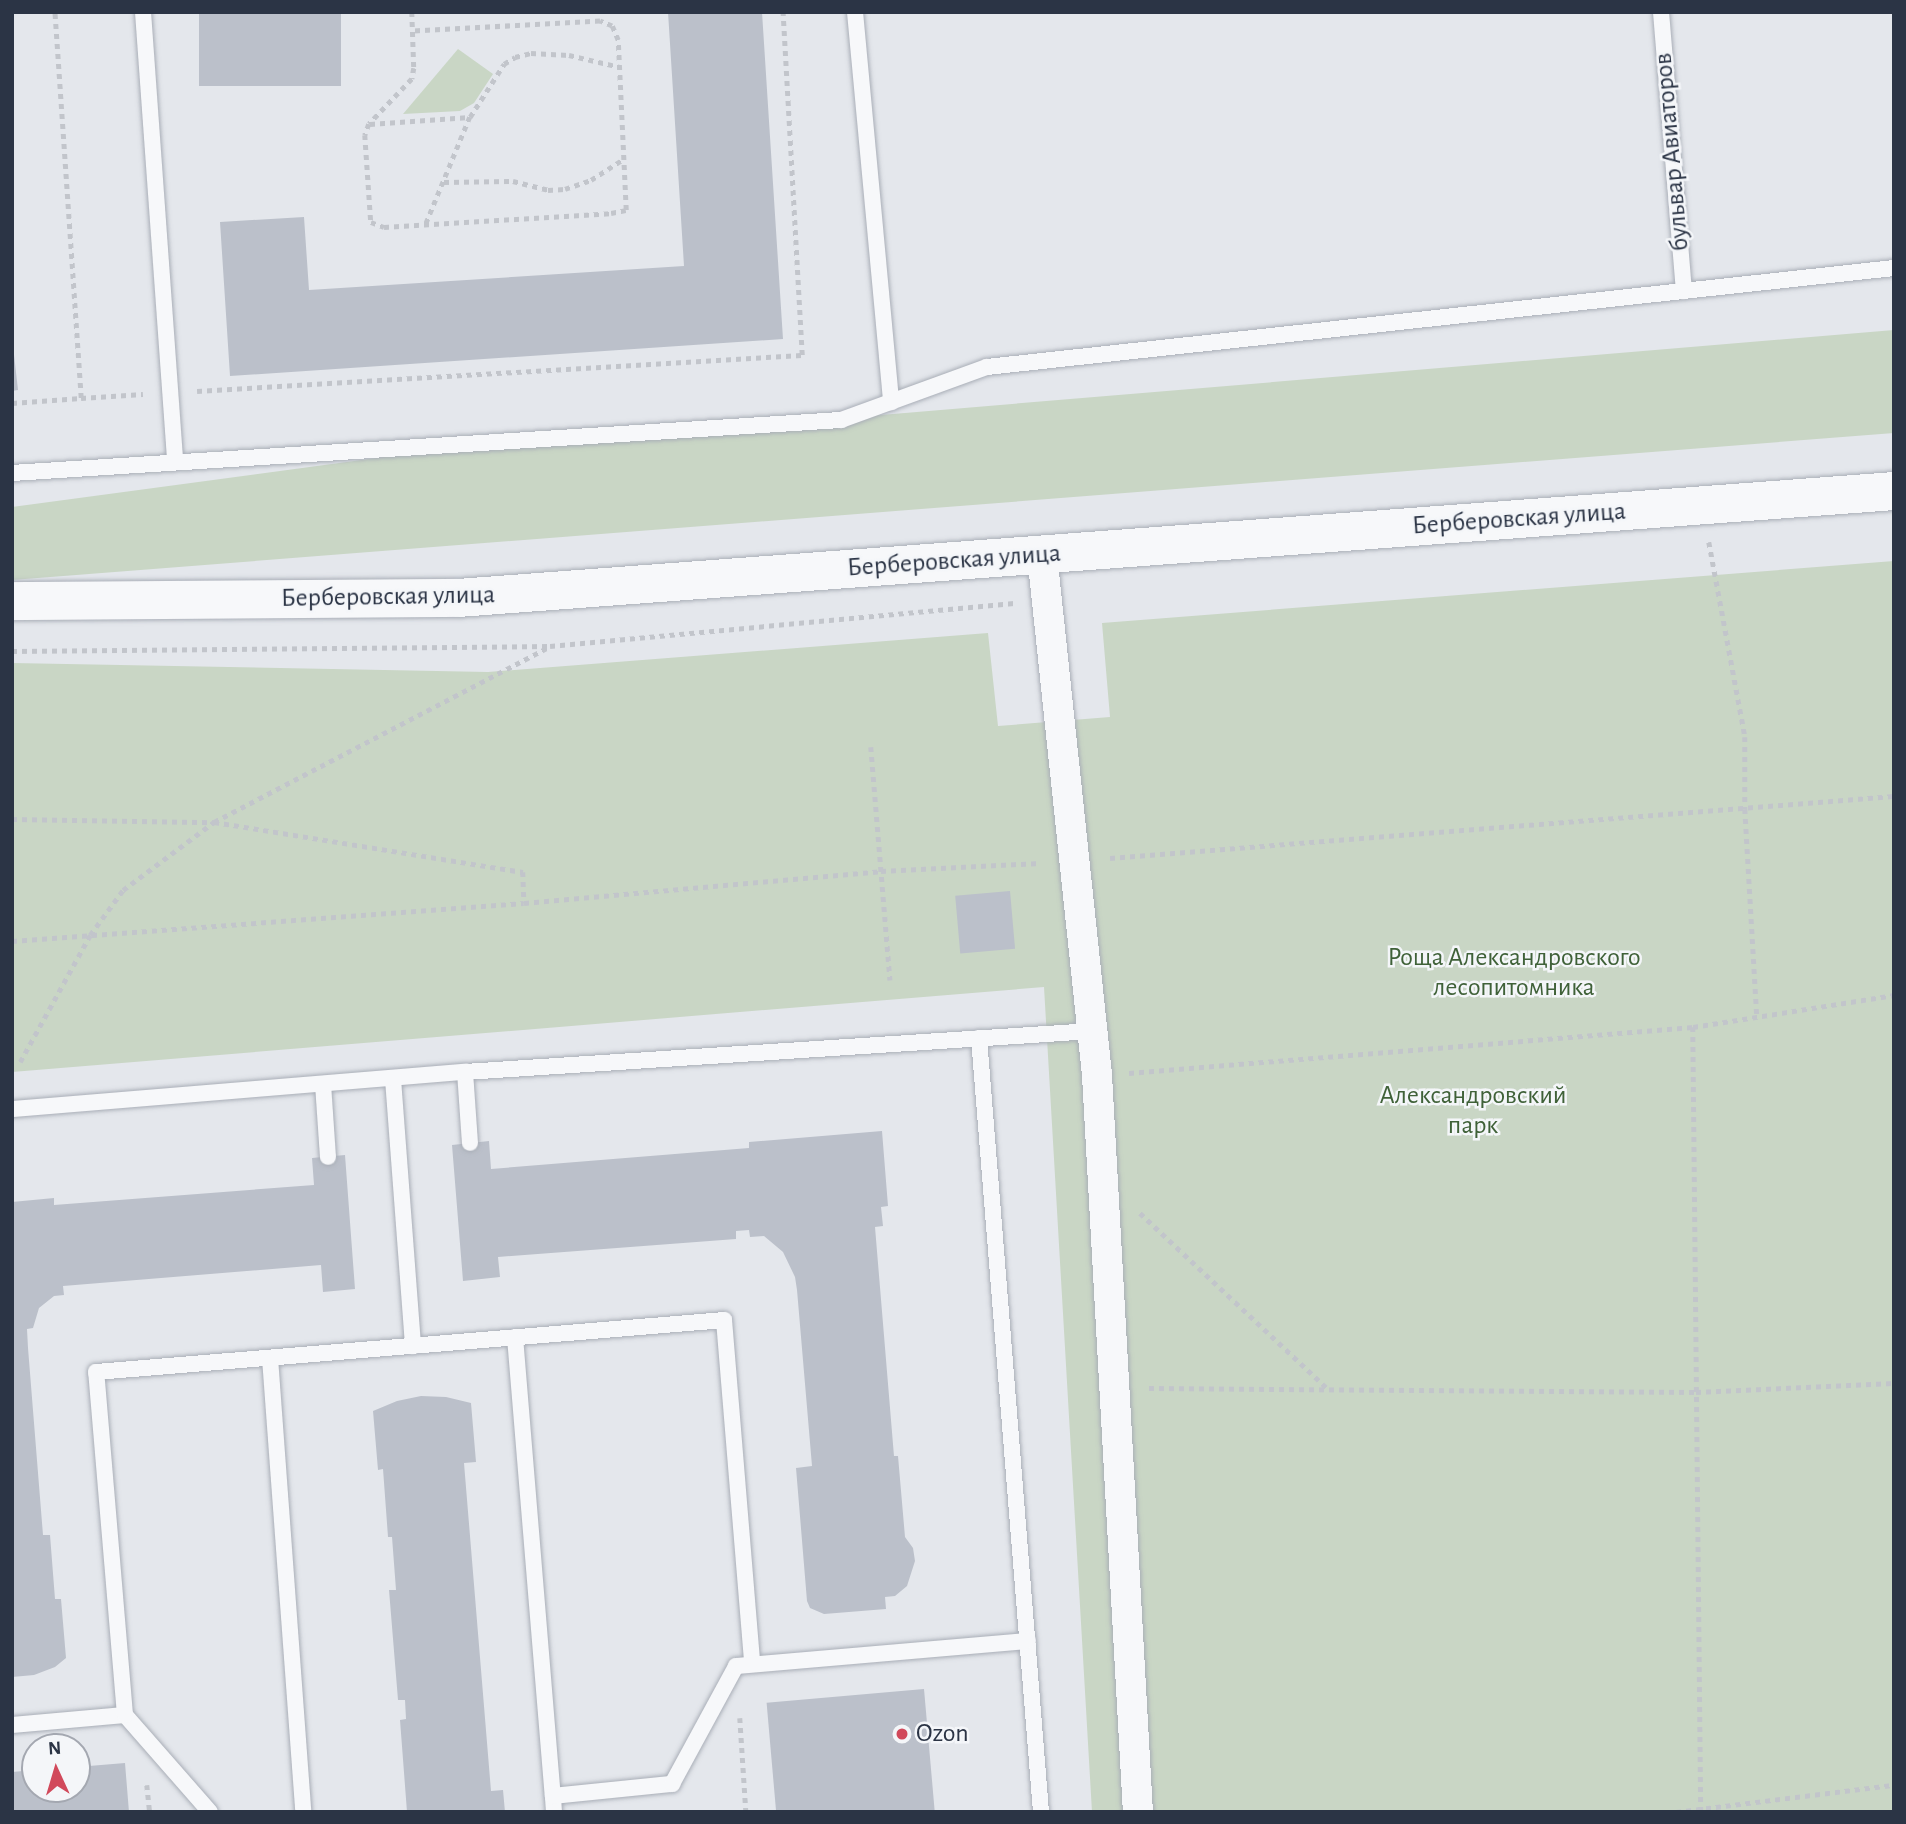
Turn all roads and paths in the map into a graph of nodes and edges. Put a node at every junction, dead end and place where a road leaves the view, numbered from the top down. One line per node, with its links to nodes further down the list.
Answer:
1 (55, 12): 17 (path)
2 (143, 12): 16 (lane)
3 (412, 12): 7 (path)
4 (783, 12): 16 (path)
5 (855, 12): 18 (lane)
6 (1661, 12): 15 (lane, бульвар Авиаторов)
7 (413, 31): 8 (path); 10 (path)
8 (620, 67): 9 (path); 11 (path)
9 (470, 117): 10 (path); 12 (path)
10 (369, 124): 13 (path)
11 (625, 158): 12 (path); 13 (path)
12 (443, 181): 13 (path)
13 (426, 224)
14 (1894, 268): 15 (lane)
15 (1684, 291): 18 (lane)
16 (171, 393): 17 (path); 20 (lane)
17 (81, 398): 19 (path)
18 (891, 402): 20 (lane)
19 (12, 403)
20 (176, 462): 21 (lane)
21 (12, 473)
22 (1894, 491): 23 (street, Берберовская улица)
23 (1702, 505): 24 (street, Берберовская улица); 31 (path)
24 (1042, 554): 25 (street); 26 (street, Берберовская улица)
25 (1047, 600): 27 (path); 34 (street)
26 (12, 601)
27 (550, 646): 28 (path); 33 (path)
28 (12, 651)
29 (871, 747): 35 (path)
30 (1894, 796): 31 (path)
31 (1745, 809): 34 (path); 41 (path)
32 (12, 819): 33 (path)
33 (214, 822): 36 (path); 37 (path)
34 (1076, 861): 35 (path); 43 (street)
35 (881, 871): 36 (path); 39 (path)
36 (524, 903): 37 (path)
37 (90, 935): 38 (path); 45 (path)
38 (12, 941)
39 (890, 980)
40 (1894, 995): 41 (path)
41 (1757, 1017): 42 (path)
42 (1693, 1027): 47 (path); 60 (path)
43 (1093, 1031): 44 (lane); 47 (street)
44 (979, 1038): 46 (lane); 61 (lane)
45 (20, 1062)
46 (465, 1072): 48 (lane); 51 (lane)
47 (1097, 1075): 53 (street)
48 (393, 1079): 49 (lane); 55 (lane)
49 (323, 1084): 50 (lane); 52 (lane)
50 (12, 1109)
51 (471, 1143)
52 (328, 1157)
53 (1103, 1178): 58 (street); 59 (path)
54 (515, 1337): 55 (lane); 62 (lane); 66 (lane)
55 (413, 1346): 56 (lane)
56 (270, 1358): 63 (lane); 69 (lane)
57 (1894, 1383): 60 (path)
58 (1115, 1388): 59 (path); 72 (street)
59 (1328, 1390): 60 (path)
60 (1696, 1392): 67 (path)
61 (1028, 1641): 62 (lane); 71 (lane)
62 (744, 1665): 66 (lane); 70 (path)
63 (125, 1715): 64 (lane); 68 (lane)
64 (12, 1725)
65 (1894, 1785): 67 (path)
66 (553, 1804)
67 (1701, 1810): 73 (path)
68 (210, 1812)
69 (303, 1812)
70 (746, 1812)
71 (1041, 1812)
72 (1138, 1812)
73 (1676, 1812)

